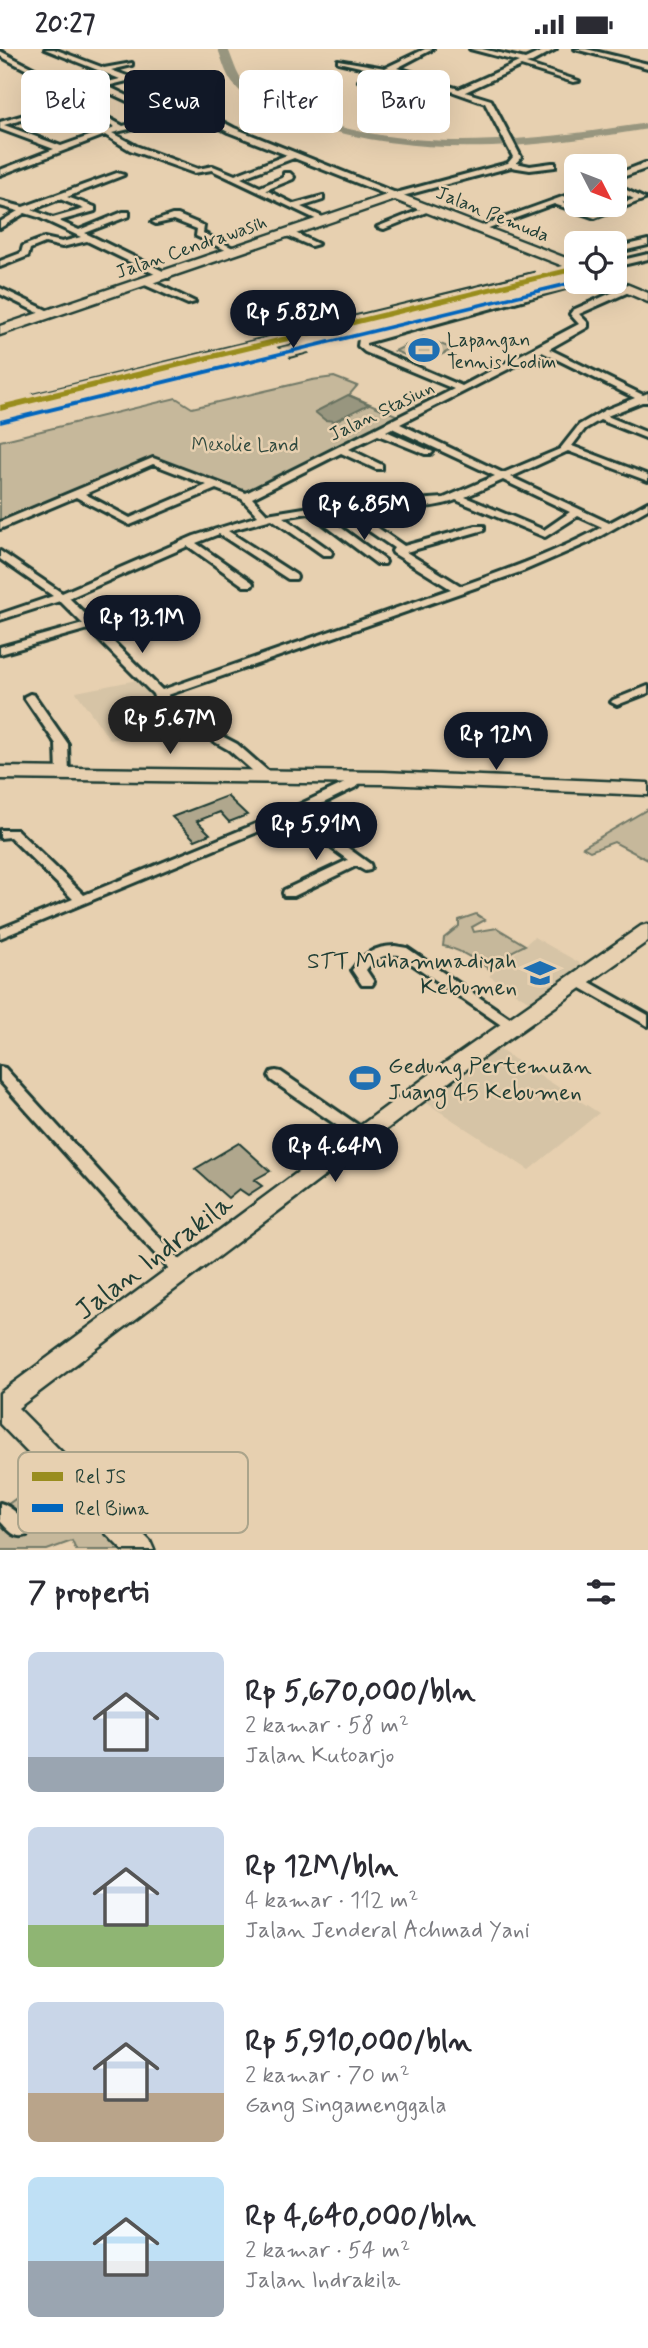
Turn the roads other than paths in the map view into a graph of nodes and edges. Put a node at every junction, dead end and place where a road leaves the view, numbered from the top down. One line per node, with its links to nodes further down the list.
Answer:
1 (5, 49): 7 (street)
2 (48, 49): 14 (street)
3 (430, 49): 15 (street)
4 (473, 49): 11 (street)
5 (553, 49): 11 (street)
6 (578, 49): 12 (street)
7 (0, 51): 13 (street)
8 (481, 57): 11 (street)
9 (340, 61): 15 (street)
10 (130, 64): 14 (street)
11 (524, 64): 16 (street); 18 (street)
12 (648, 66)
13 (34, 70)
14 (103, 70)
15 (391, 70)
16 (575, 81)
17 (450, 87): 18 (street)
18 (461, 91): 27 (street)
19 (21, 119): 21 (street)
20 (110, 122): 23 (street)
21 (0, 125): 28 (street)
22 (225, 126): 29 (street)
23 (122, 128): 24 (street)
24 (110, 131)
25 (102, 133): 28 (street)
26 (107, 133): 38 (street)
27 (508, 137): 30 (street)
28 (61, 149): 34 (street)
29 (292, 156): 38 (street); 41 (street)
30 (517, 157): 31 (street)
31 (511, 165): 32 (street); 41 (street)
32 (551, 165)
33 (648, 165): 35 (street)
34 (0, 173)
35 (627, 173)
36 (287, 174): 39 (street)
37 (120, 175): 42 (street)
38 (235, 178): 39 (street)
39 (260, 190): 49 (street)
40 (627, 192): 47 (street)
41 (395, 196): 51 (main road, Jalan Pemuda); 54 (main road, Jalan Cendrawasih)
42 (61, 197): 50 (street); 53 (street)
43 (320, 198): 49 (street)
44 (564, 199): 46 (street)
45 (0, 202): 50 (street)
46 (555, 202): 48 (street); 58 (street)
47 (627, 202)
48 (564, 206)
49 (295, 207): 54 (street)
50 (26, 209): 53 (street); 56 (street)
51 (430, 209): 57 (street); 58 (main road, Jalan Pemuda)
52 (126, 214): 60 (street)
53 (53, 220): 60 (street)
54 (324, 221): 59 (main road, Jalan Cendrawasih)
55 (156, 222): 64 (street)
56 (0, 226)
57 (381, 227)
58 (480, 227): 66 (main road, Jalan Pemuda)
59 (288, 233): 62 (street); 64 (main road, Jalan Cendrawasih)
60 (84, 235): 70 (street); 71 (street)
61 (648, 242): 63 (street)
62 (314, 244)
63 (627, 248)
64 (235, 251): 71 (main road, Jalan Cendrawasih)
65 (648, 256): 69 (street)
66 (559, 260): 67 (street); 68 (main road, Jalan Pemuda)
67 (564, 260)
68 (564, 262)
69 (627, 262)
70 (0, 264)
71 (166, 277): 72 (main road, Jalan Cendrawasih)
72 (148, 283): 77 (street); 78 (main road, Jalan Cendrawasih)
73 (564, 287): 81 (street, Jalan Stasiun)
74 (628, 289): 76 (main road); 80 (street)
75 (0, 291): 78 (street)
76 (647, 297)
77 (191, 302)
78 (50, 315): 79 (main road, Jalan Cendrawasih)
79 (0, 331)
80 (542, 349): 81 (street); 82 (street)
81 (462, 389): 84 (street, Jalan Stasiun)
82 (646, 398): 83 (street)
83 (600, 417): 86 (street); 87 (street)
84 (392, 424): 85 (street, Jalan Stasiun); 91 (street)
85 (378, 431): 88 (street, Jalan Stasiun); 89 (street)
86 (648, 436)
87 (568, 447): 91 (street); 92 (street)
88 (340, 450): 90 (street); 95 (street, Jalan Stasiun)
89 (428, 452)
90 (379, 467)
91 (506, 478): 96 (street); 100 (street)
92 (648, 478)
93 (216, 485): 94 (street); 95 (street); 102 (street)
94 (76, 493): 102 (street); 103 (street)
95 (246, 497): 101 (street)
96 (457, 497): 98 (street); 100 (street)
97 (648, 505): 104 (street)
98 (344, 509): 99 (street); 109 (street)
99 (313, 512): 101 (street); 112 (street)
100 (576, 512): 104 (street)
101 (270, 517): 107 (street); 110 (street)
102 (130, 522): 105 (street)
103 (0, 526)
104 (610, 527): 115 (street)
105 (119, 528)
106 (480, 528): 109 (street)
107 (223, 532): 108 (street); 113 (street)
108 (191, 544): 114 (street); 116 (street)
109 (402, 548): 115 (street)
110 (327, 553)
111 (0, 554): 116 (street)
112 (381, 562)
113 (292, 577)
114 (248, 584)
115 (457, 588): 121 (street)
116 (64, 599): 117 (street); 118 (street)
117 (0, 617)
118 (90, 625): 119 (street); 121 (street)
119 (0, 651)
120 (648, 689): 123 (street)
121 (158, 695): 126 (street)
122 (30, 697): 125 (street)
123 (617, 702)
124 (0, 773): 125 (main road)
125 (63, 775): 126 (main road)
126 (266, 776): 127 (main road)
127 (350, 780): 128 (main road); 129 (main road); 130 (street)
128 (648, 789)
129 (648, 800)
130 (292, 813): 132 (street); 133 (street)
131 (0, 834): 133 (street)
132 (289, 893)
133 (82, 900): 135 (street)
134 (648, 931): 136 (main road, Jalan Indrakila)
135 (0, 934)
136 (579, 981): 138 (street); 139 (main road, Jalan Indrakila)
137 (367, 982): 139 (street)
138 (648, 1021)
139 (512, 1026): 142 (main road, Jalan Indrakila)
140 (0, 1072): 143 (street)
141 (276, 1076): 142 (street)
142 (363, 1136): 143 (main road, Jalan Indrakila)
143 (181, 1272): 144 (main road, Jalan Indrakila)
144 (0, 1408): 145 (main road)
145 (45, 1452)
146 (0, 1510): 147 (street)
147 (18, 1527)
148 (124, 1533): 149 (main road)
149 (140, 1550)

